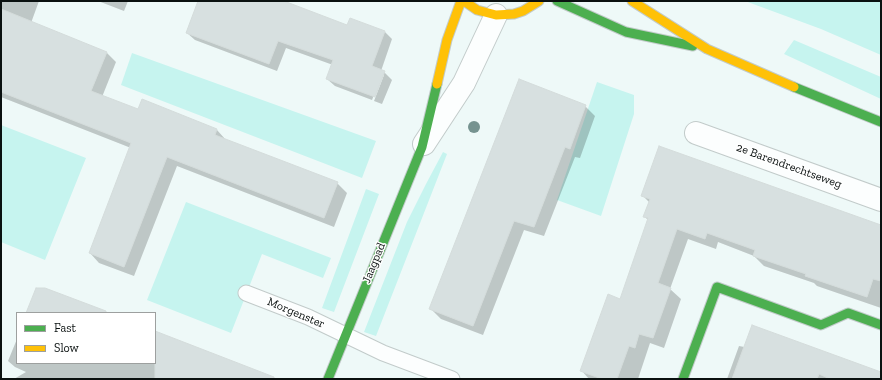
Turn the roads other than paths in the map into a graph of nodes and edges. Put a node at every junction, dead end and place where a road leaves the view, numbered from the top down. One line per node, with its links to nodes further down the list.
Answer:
1 (462, 1): 5 (street); 9 (street, Jaagpad)
2 (539, 1): 5 (street)
3 (557, 1): 6 (street)
4 (632, 1): 6 (street)
5 (496, 15): 9 (street, Jaagpad)
6 (708, 49): 7 (street)
7 (881, 122)
8 (696, 133): 10 (street, 2e Barendrechtseweg)
9 (422, 147): 13 (street, Jaagpad)
10 (881, 200)
11 (246, 293): 13 (lane, Morgenster)
12 (881, 324): 16 (street)
13 (345, 335): 14 (street, Jaagpad); 15 (lane, Morgenster)
14 (328, 379)
15 (452, 379)
16 (683, 379)

